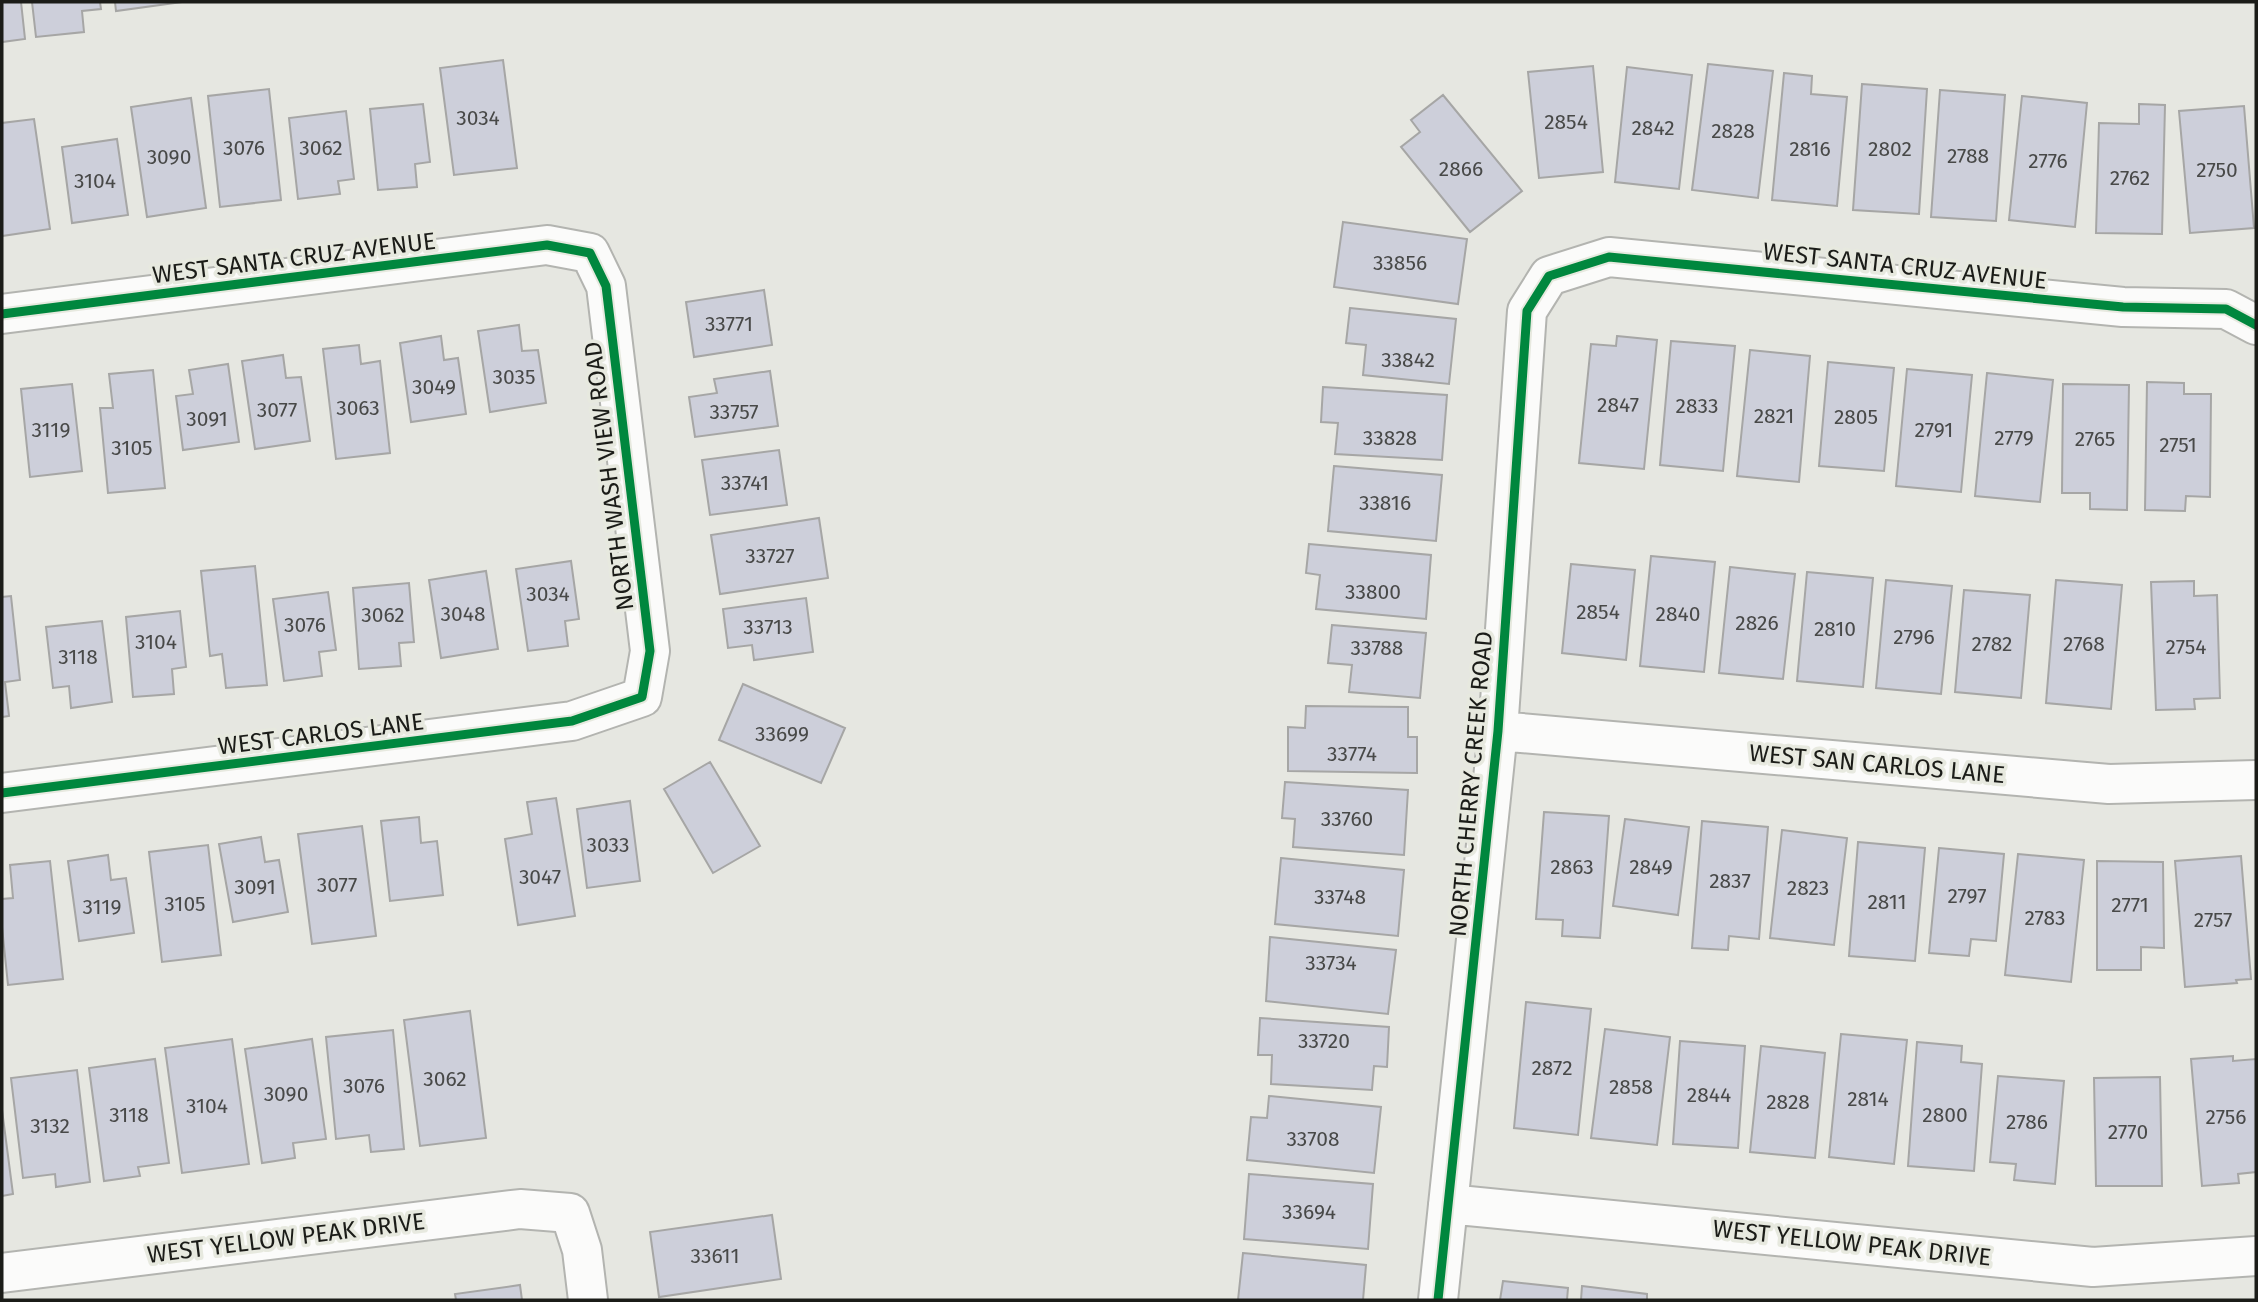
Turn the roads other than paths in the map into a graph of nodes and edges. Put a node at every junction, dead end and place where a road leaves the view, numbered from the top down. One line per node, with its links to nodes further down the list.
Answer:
1 (590, 253): 3 (street, WEST SANTA CRUZ AVENUE); 5 (street, NORTH WASH VIEW ROAD)
2 (1549, 276): 4 (street, WEST SANTA CRUZ AVENUE); 6 (street, NORTH CHERRY CREEK ROAD)
3 (2, 314)
4 (2256, 325)
5 (642, 697): 8 (street, WEST CARLOS LANE)
6 (1499, 731): 7 (street, WEST SAN CARLOS LANE); 9 (street, NORTH CHERRY CREEK ROAD)
7 (2256, 780)
8 (2, 793)
9 (1448, 1204): 10 (street, WEST YELLOW PEAK DRIVE); 13 (street, NORTH CHERRY CREEK ROAD)
10 (2256, 1256)
11 (2, 1273): 12 (street, WEST YELLOW PEAK DRIVE)
12 (588, 1300)
13 (1438, 1300)

